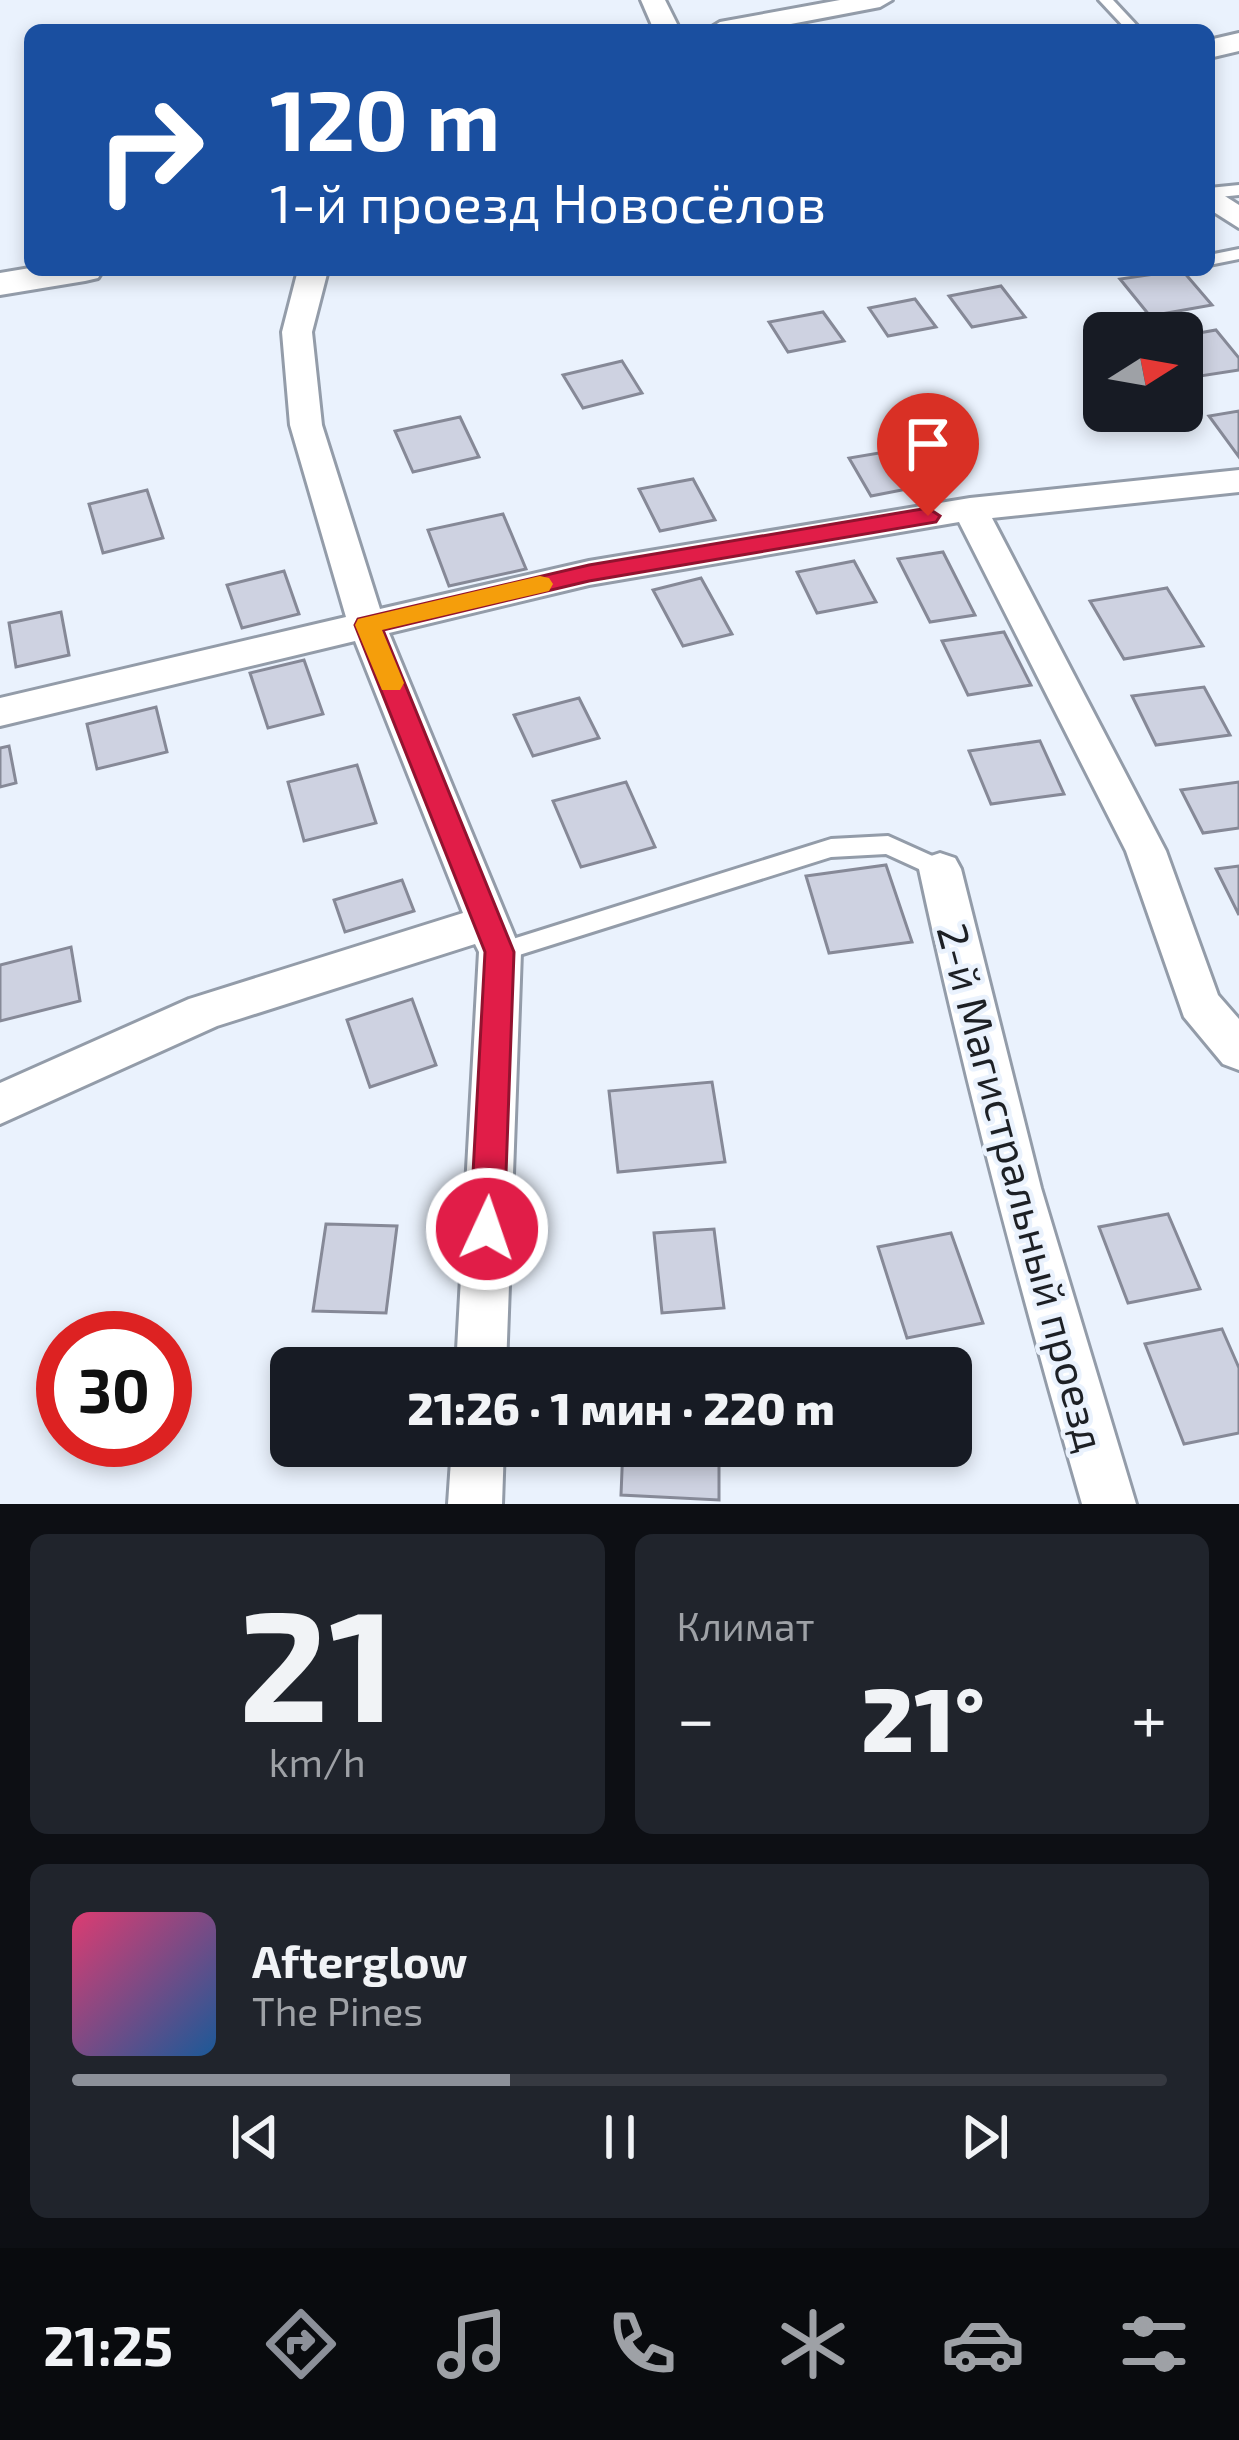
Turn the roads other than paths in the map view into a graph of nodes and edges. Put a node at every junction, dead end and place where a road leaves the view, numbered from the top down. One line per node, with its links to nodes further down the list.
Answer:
1 (880, 0): 3 (street)
2 (1106, 0): 4 (lane)
3 (752, 24)
4 (1128, 24)
5 (1215, 199): 6 (street)
6 (1239, 219)
7 (49, 276): 9 (street)
8 (311, 276): 12 (street)
9 (0, 284)
10 (1239, 481): 11 (street)
11 (970, 509): 12 (street); 16 (street)
12 (368, 625): 13 (street); 15 (street)
13 (0, 712)
14 (940, 869): 15 (lane); 21 (street, 2-й Магистральный проезд)
15 (494, 938): 17 (street); 18 (street)
16 (1239, 1051)
17 (0, 1104)
18 (482, 1347)
19 (477, 1467): 20 (street)
20 (475, 1504)
21 (1109, 1504)

